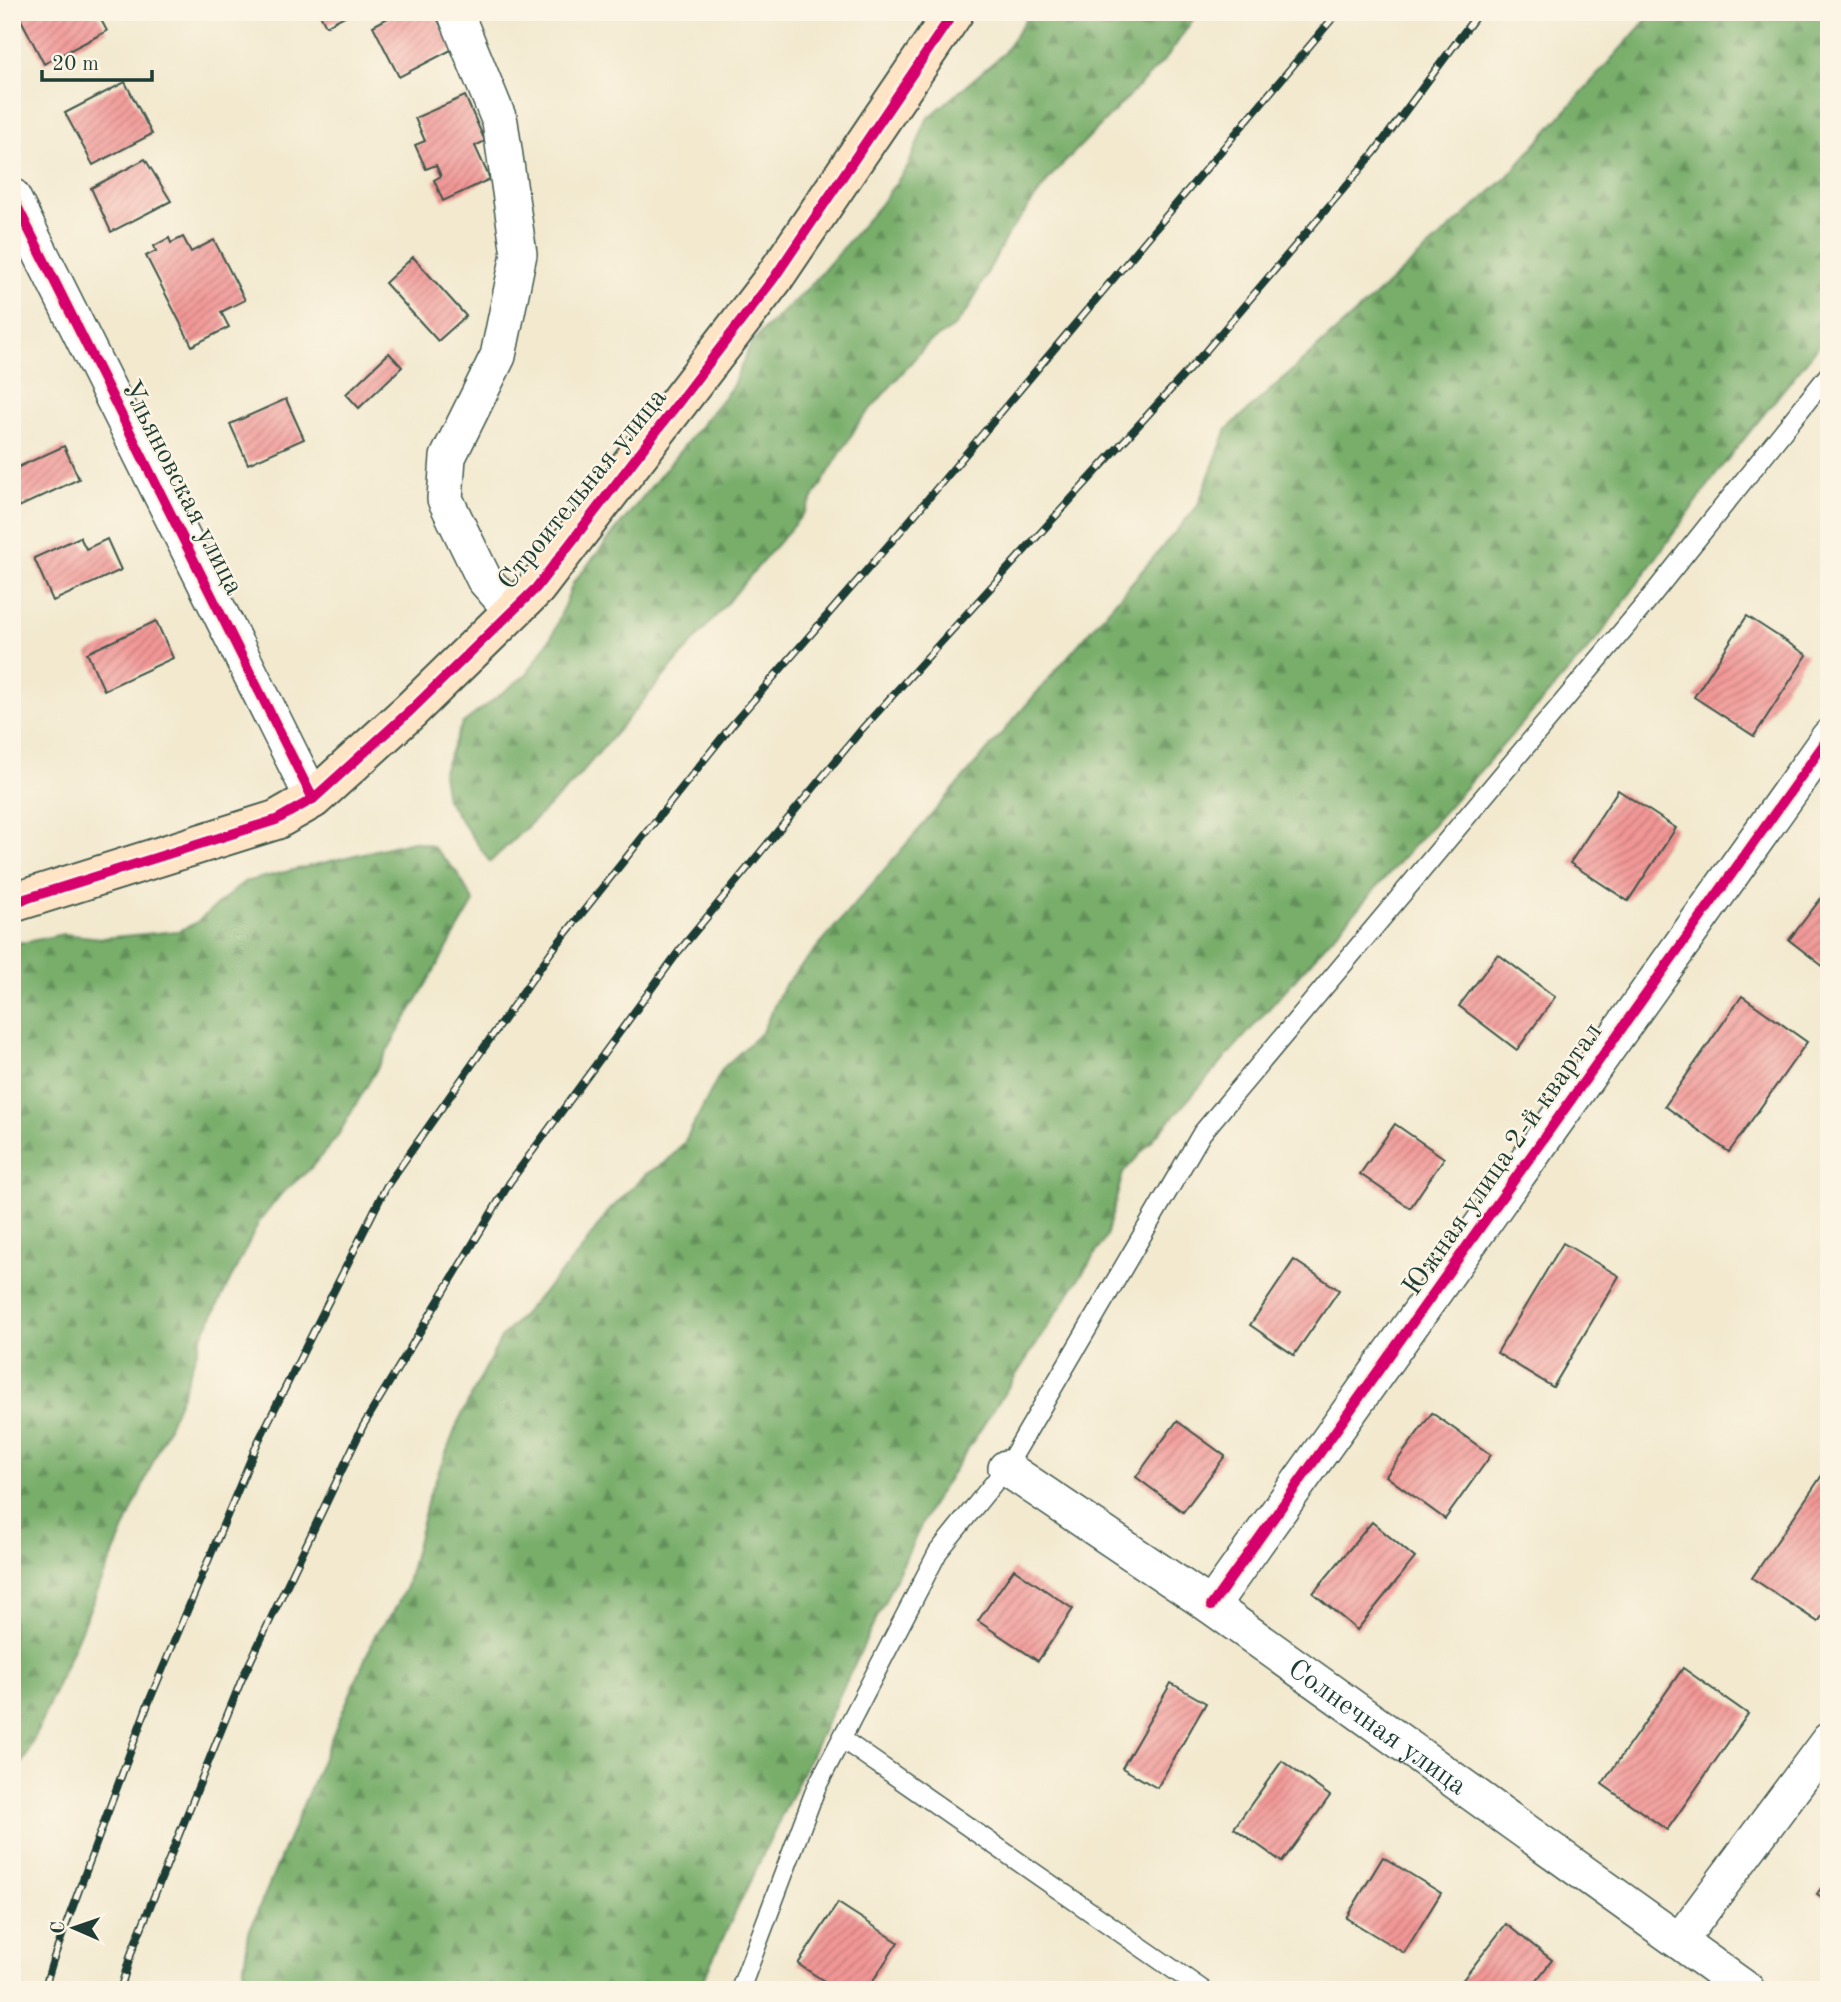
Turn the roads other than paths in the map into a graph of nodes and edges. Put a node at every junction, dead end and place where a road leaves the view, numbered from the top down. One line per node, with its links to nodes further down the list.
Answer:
1 (455, 12): 5 (street)
2 (954, 12): 5 (street, Строительная улица)
3 (12, 196): 7 (street, Ульяновская улица)
4 (1829, 374): 9 (lane)
5 (512, 611): 7 (street, Строительная улица)
6 (1829, 737): 10 (street, Южная улица 2-й квартал)
7 (313, 799): 8 (street, Строительная улица)
8 (12, 903)
9 (1006, 1468): 10 (street, Солнечная улица); 11 (lane)
10 (1211, 1606): 13 (street, Солнечная улица)
11 (842, 1739): 14 (lane); 15 (lane)
12 (1829, 1740): 13 (street)
13 (1679, 1940): 16 (street, Солнечная улица)
14 (740, 1990)
15 (1203, 1990)
16 (1747, 1990)

